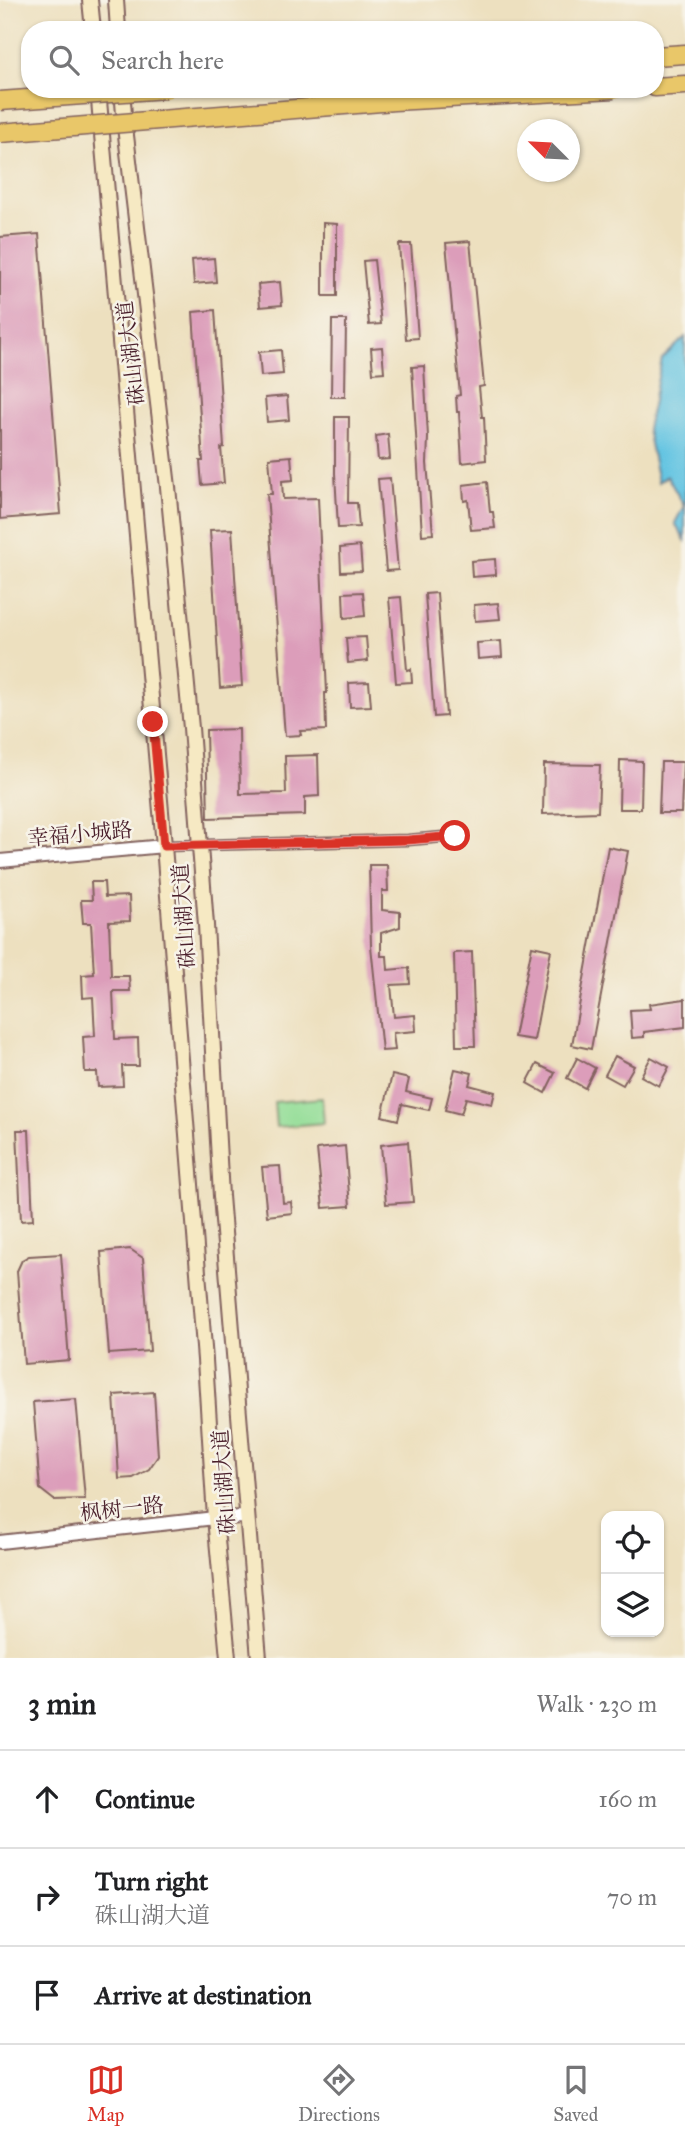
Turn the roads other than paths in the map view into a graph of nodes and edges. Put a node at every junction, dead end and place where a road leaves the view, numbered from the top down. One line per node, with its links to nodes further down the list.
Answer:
1 (90, 0): 3 (main road)
2 (116, 0): 4 (main road)
3 (92, 21)
4 (117, 21)
5 (685, 54): 6 (highway)
6 (664, 55)
7 (685, 78): 8 (main road)
8 (664, 79)
9 (685, 85): 10 (highway)
10 (664, 86)
11 (42, 98): 16 (highway, bridge)
12 (99, 98): 18 (main road, 硃山湖大道)
13 (123, 98): 17 (main road, 硃山湖大道)
14 (375, 98): 17 (main road)
15 (449, 98): 19 (highway, bridge)
16 (0, 101)
17 (124, 114): 18 (main road); 21 (main road, 硃山湖大道)
18 (100, 116): 22 (main road, 硃山湖大道)
19 (0, 134)
20 (455, 836): 21 (street)
21 (200, 845): 22 (street); 24 (main road, 硃山湖大道)
22 (164, 846): 23 (street, 幸福小城路); 25 (main road, 硃山湖大道)
23 (0, 861)
24 (248, 1517): 25 (street, 枫树一路); 28 (main road, 硃山湖大道)
25 (215, 1518): 26 (street, 枫树一路); 27 (main road, 硃山湖大道)
26 (0, 1542)
27 (228, 1658)
28 (259, 1658)

